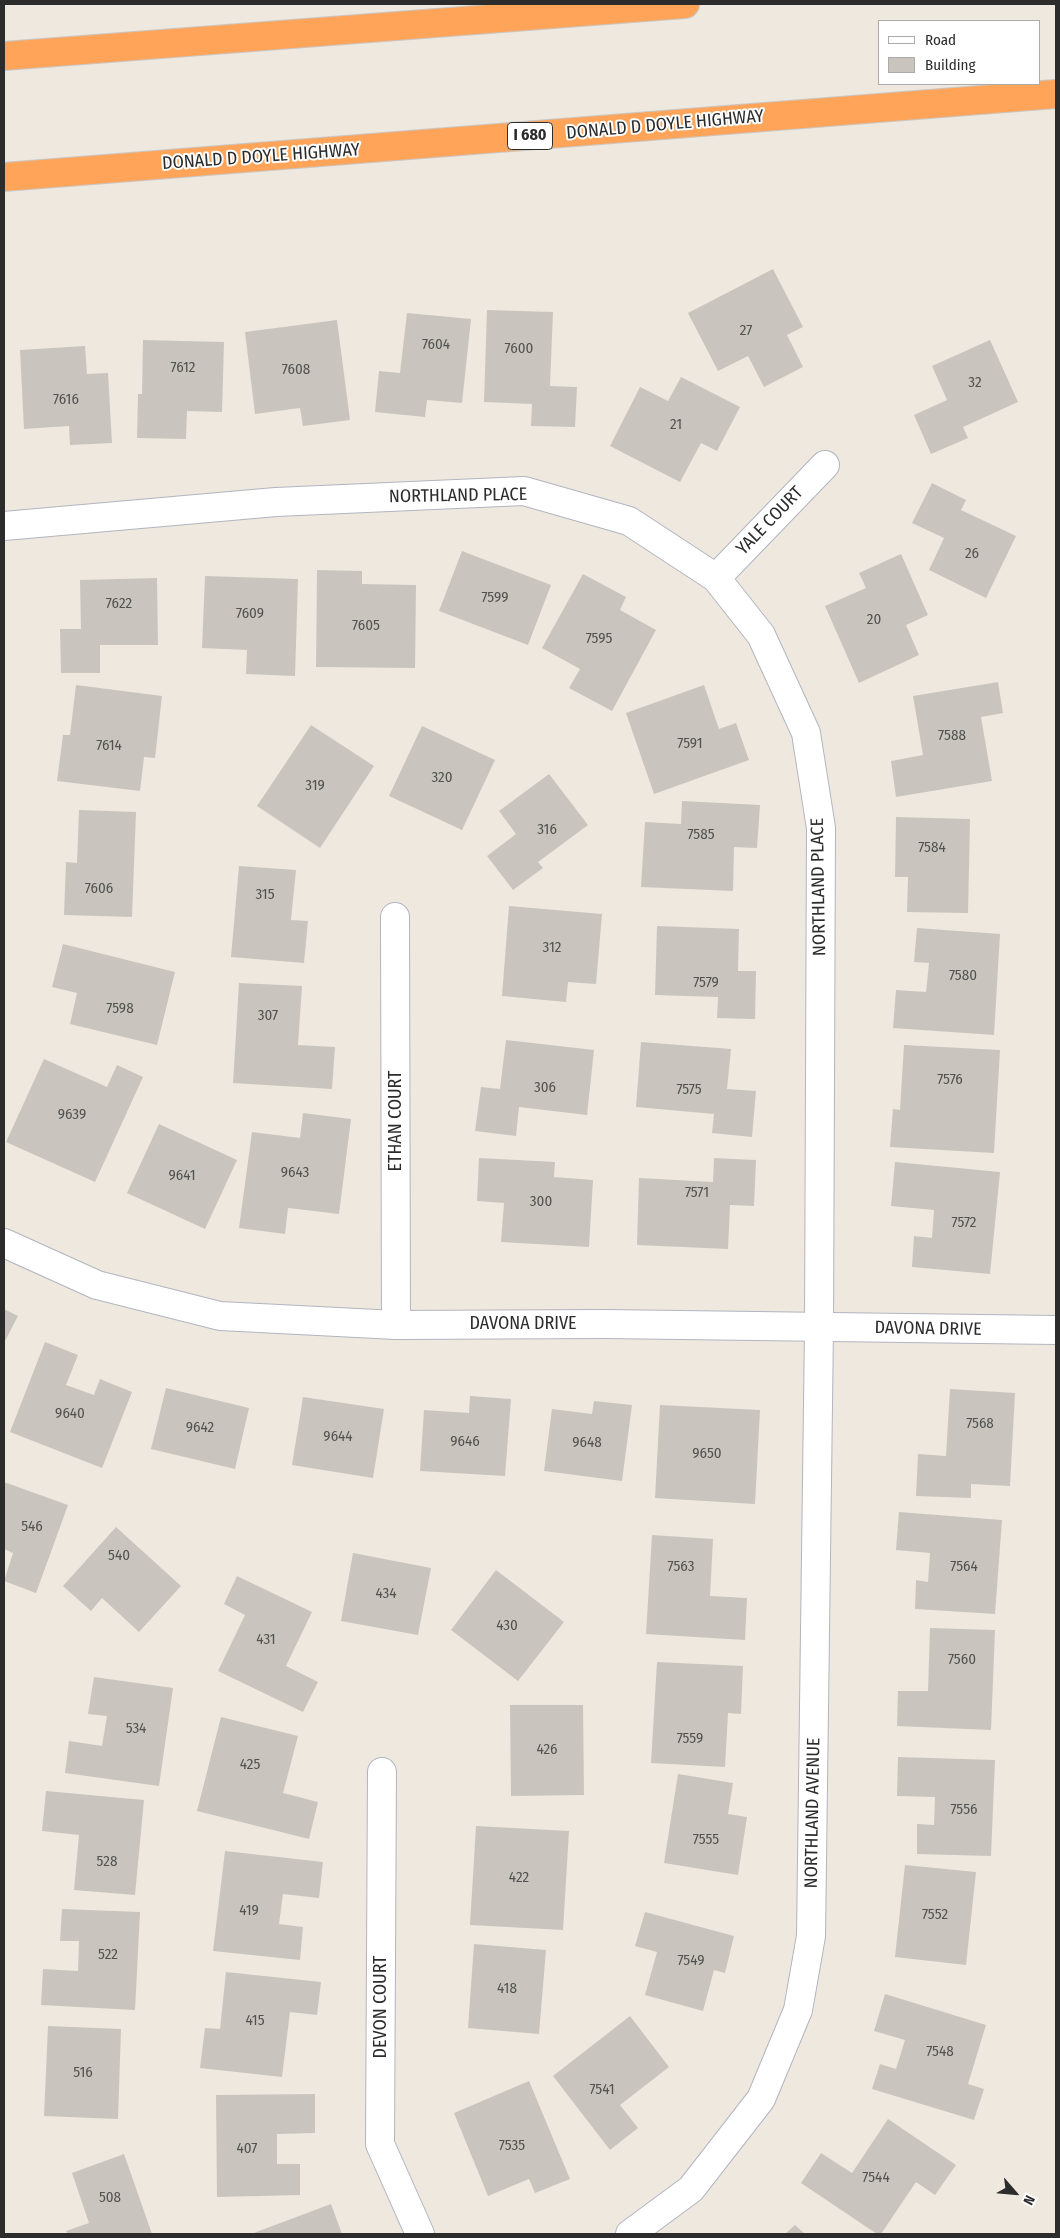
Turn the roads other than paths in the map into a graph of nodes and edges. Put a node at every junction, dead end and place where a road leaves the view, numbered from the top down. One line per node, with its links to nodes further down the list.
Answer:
1 (685, 4): 2 (highway)
2 (4, 56)
3 (1056, 94): 4 (highway, DONALD D DOYLE HIGHWAY / I 680)
4 (4, 177)
5 (825, 465): 7 (street, YALE COURT)
6 (4, 526): 7 (street, NORTHLAND PLACE)
7 (716, 578): 11 (street, NORTHLAND PLACE)
8 (395, 917): 10 (street, ETHAN COURT)
9 (4, 1243): 10 (street, DAVONA DRIVE)
10 (396, 1325): 11 (street, DAVONA DRIVE)
11 (820, 1328): 12 (street, DAVONA DRIVE); 15 (street, NORTHLAND AVENUE)
12 (1056, 1330)
13 (382, 1772): 14 (street, DEVON COURT)
14 (420, 2234)
15 (630, 2234)

